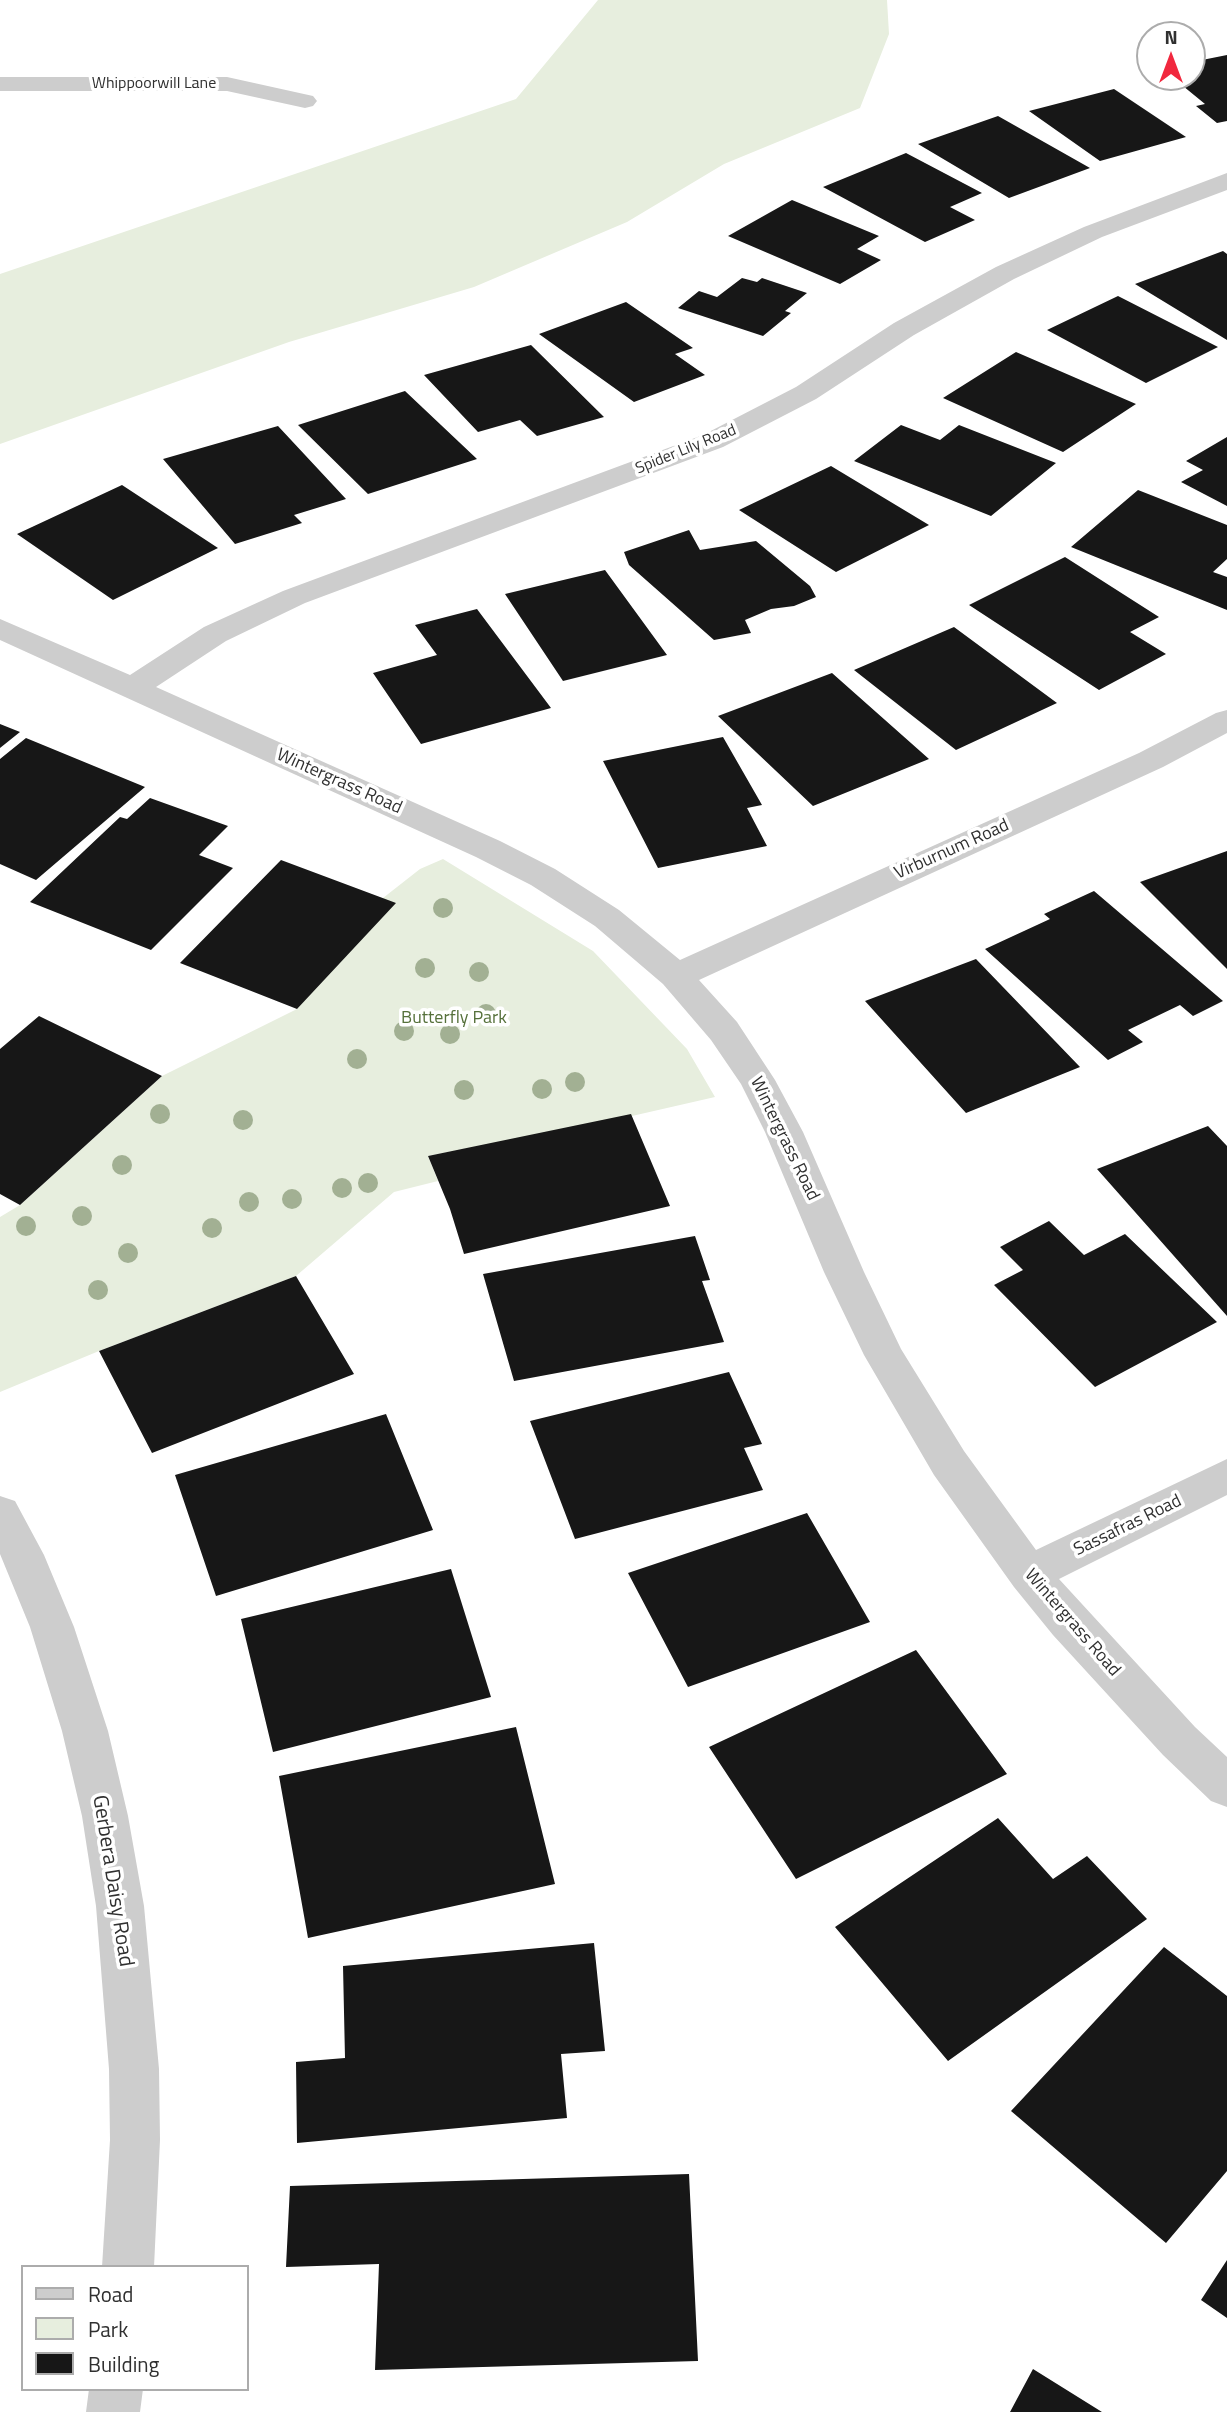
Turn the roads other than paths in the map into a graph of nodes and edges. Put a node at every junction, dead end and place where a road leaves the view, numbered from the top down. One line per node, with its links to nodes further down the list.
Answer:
1 (0, 84): 2 (street, Whippoorwill Lane)
2 (305, 101)
3 (1227, 181): 5 (street, Spider Lily Road)
4 (0, 628): 5 (street, Wintergrass Road)
5 (132, 688): 7 (street, Wintergrass Road)
6 (1227, 720): 7 (street, Virburnum Road)
7 (676, 976): 10 (street, Wintergrass Road)
8 (1227, 1476): 10 (street, Sassafras Road)
9 (0, 1513): 12 (street, Gerbera Daisy Road)
10 (1029, 1574): 11 (street, Wintergrass Road)
11 (1227, 1787)
12 (128, 2265)
13 (116, 2391): 14 (street)
14 (113, 2412)

